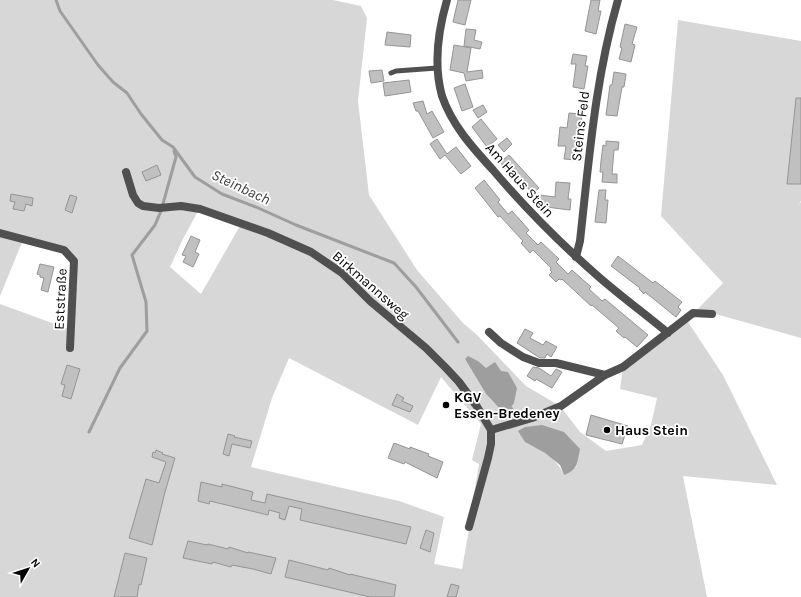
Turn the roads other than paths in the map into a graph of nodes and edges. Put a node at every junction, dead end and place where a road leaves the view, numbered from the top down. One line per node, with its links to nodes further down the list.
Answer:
1 (447, 0): 3 (street, Am Haus Stein)
2 (618, 0): 7 (street, Steins Feld)
3 (437, 68): 4 (lane); 7 (street, Am Haus Stein)
4 (391, 73)
5 (126, 172): 13 (street, Birkmannsweg)
6 (0, 233): 11 (street, Eststraße)
7 (576, 257): 10 (street, Am Haus Stein)
8 (712, 314): 10 (street)
9 (489, 332): 12 (street)
10 (668, 333): 12 (street)
11 (70, 348)
12 (605, 375): 13 (street)
13 (490, 430): 14 (street, Birkmannsweg)
14 (469, 527)

